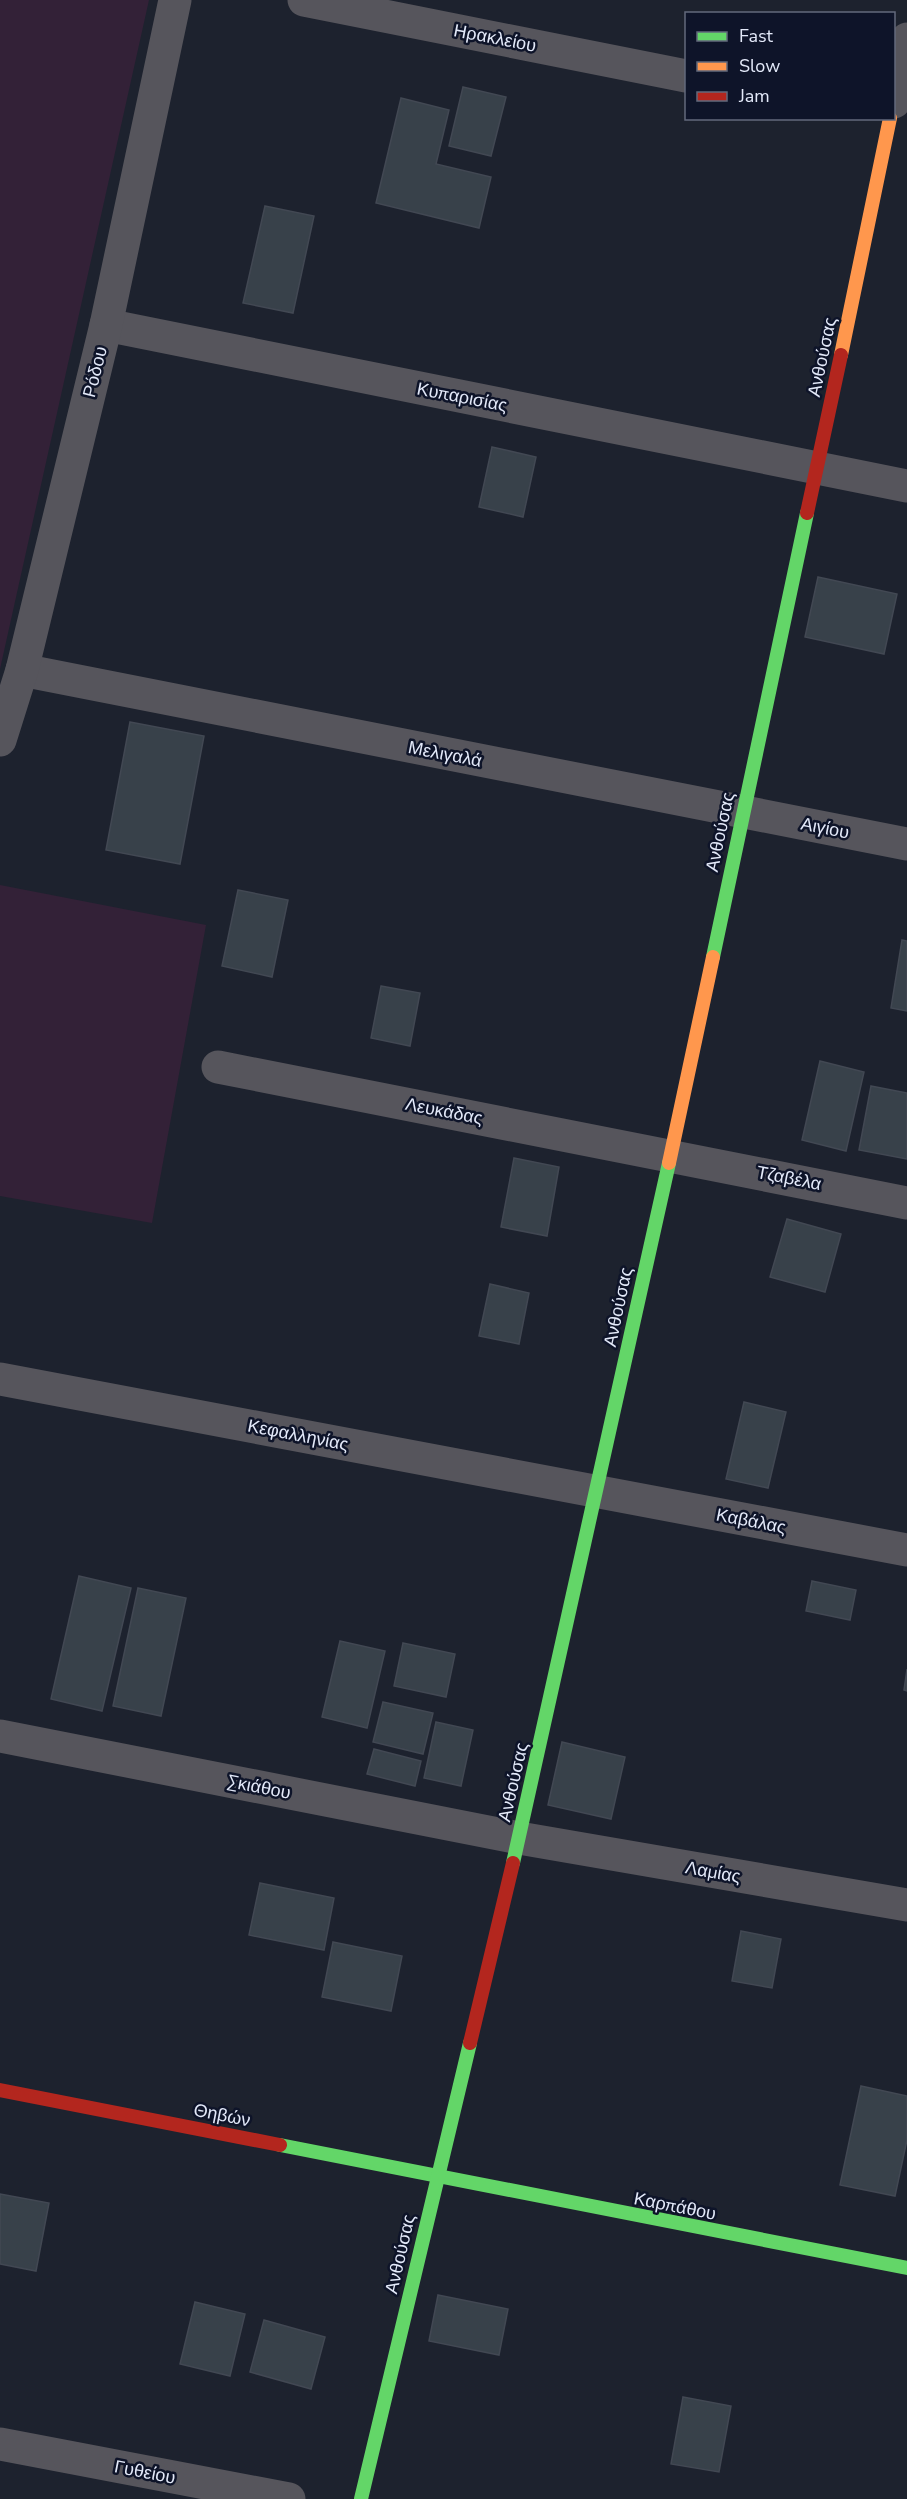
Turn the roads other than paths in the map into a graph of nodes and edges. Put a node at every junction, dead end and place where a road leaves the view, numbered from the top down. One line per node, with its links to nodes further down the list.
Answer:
1 (175, 0): 7 (street, Ρόδου)
2 (304, 0): 4 (street, Ηρακλείου)
3 (907, 39): 5 (street)
4 (685, 76)
5 (895, 97)
6 (892, 120): 8 (street, Ανθούσας)
7 (106, 326): 8 (street, Κυπαρισίας); 10 (street, Ρόδου)
8 (817, 469): 9 (street, Κυπαρισίας); 12 (street, Ανθούσας)
9 (907, 486)
10 (22, 670): 11 (street, Ρόδου); 12 (street, Μελιγαλά)
11 (0, 740)
12 (743, 812): 13 (street, Αιγίου); 15 (street, Ανθούσας)
13 (907, 844)
14 (218, 1067): 15 (street, Λευκάδας)
15 (670, 1154): 16 (street, Τζαβέλα); 18 (street, Ανθούσας)
16 (907, 1203)
17 (0, 1379): 18 (street, Κεφαλληνίας)
18 (596, 1491): 19 (street, Καβάλας); 21 (street, Ανθούσας)
19 (907, 1550)
20 (0, 1736): 21 (street, Σκιάθου)
21 (519, 1838): 22 (street, Λαμίας); 24 (street, Ανθούσας)
22 (907, 1905)
23 (0, 2090): 24 (street, Θηβών)
24 (437, 2175): 25 (street, Καρπάθου); 28 (street, Ανθούσας)
25 (907, 2268)
26 (0, 2444): 27 (street, Γυθείου)
27 (289, 2499)
28 (361, 2499)

